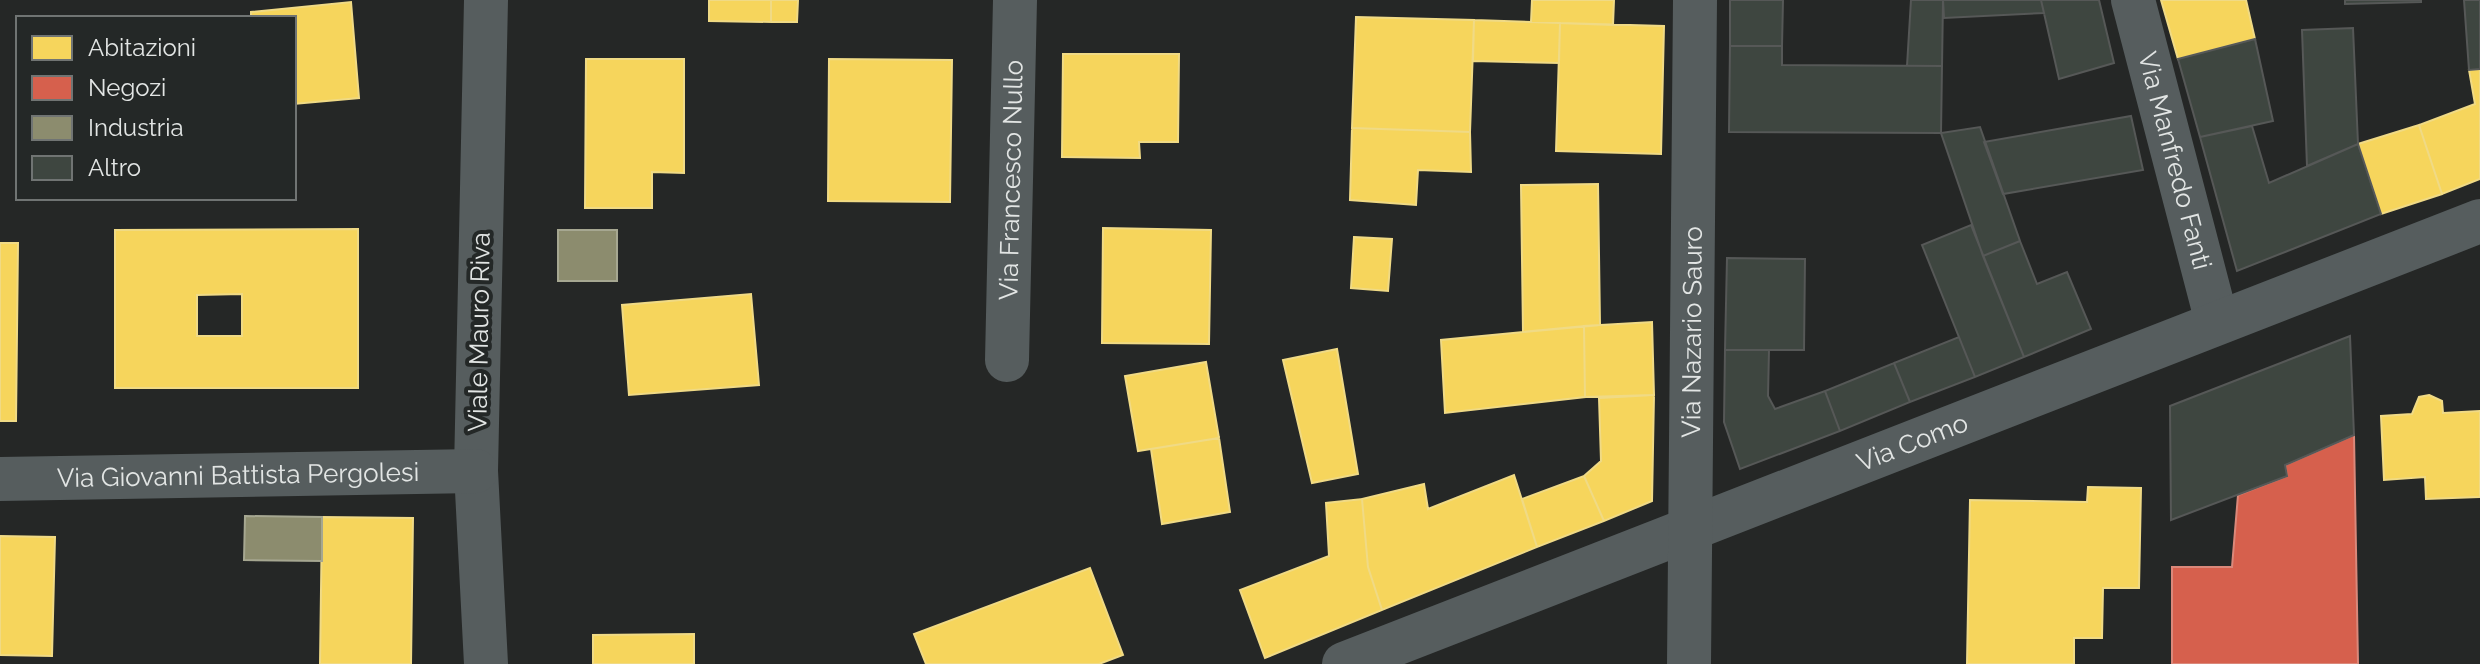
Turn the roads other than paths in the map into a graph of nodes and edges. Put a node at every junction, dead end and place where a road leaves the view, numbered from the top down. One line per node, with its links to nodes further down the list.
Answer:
1 (486, 0): 8 (street, Viale Mauro Riva)
2 (1015, 0): 7 (street, Via Francesco Nullo)
3 (1695, 0): 10 (street, Via Nazario Sauro)
4 (2133, 0): 6 (street, Via Manfredo Fanti)
5 (2480, 221): 6 (street, Via Como)
6 (2217, 322): 10 (street, Via Como)
7 (1007, 360)
8 (476, 471): 9 (street, Via Giovanni Battista Pergolesi); 11 (street, Viale Mauro Riva)
9 (0, 479)
10 (1693, 528): 12 (street, Via Como); 13 (street, Via Nazario Sauro)
11 (486, 664)
12 (1344, 664)
13 (1689, 664)

